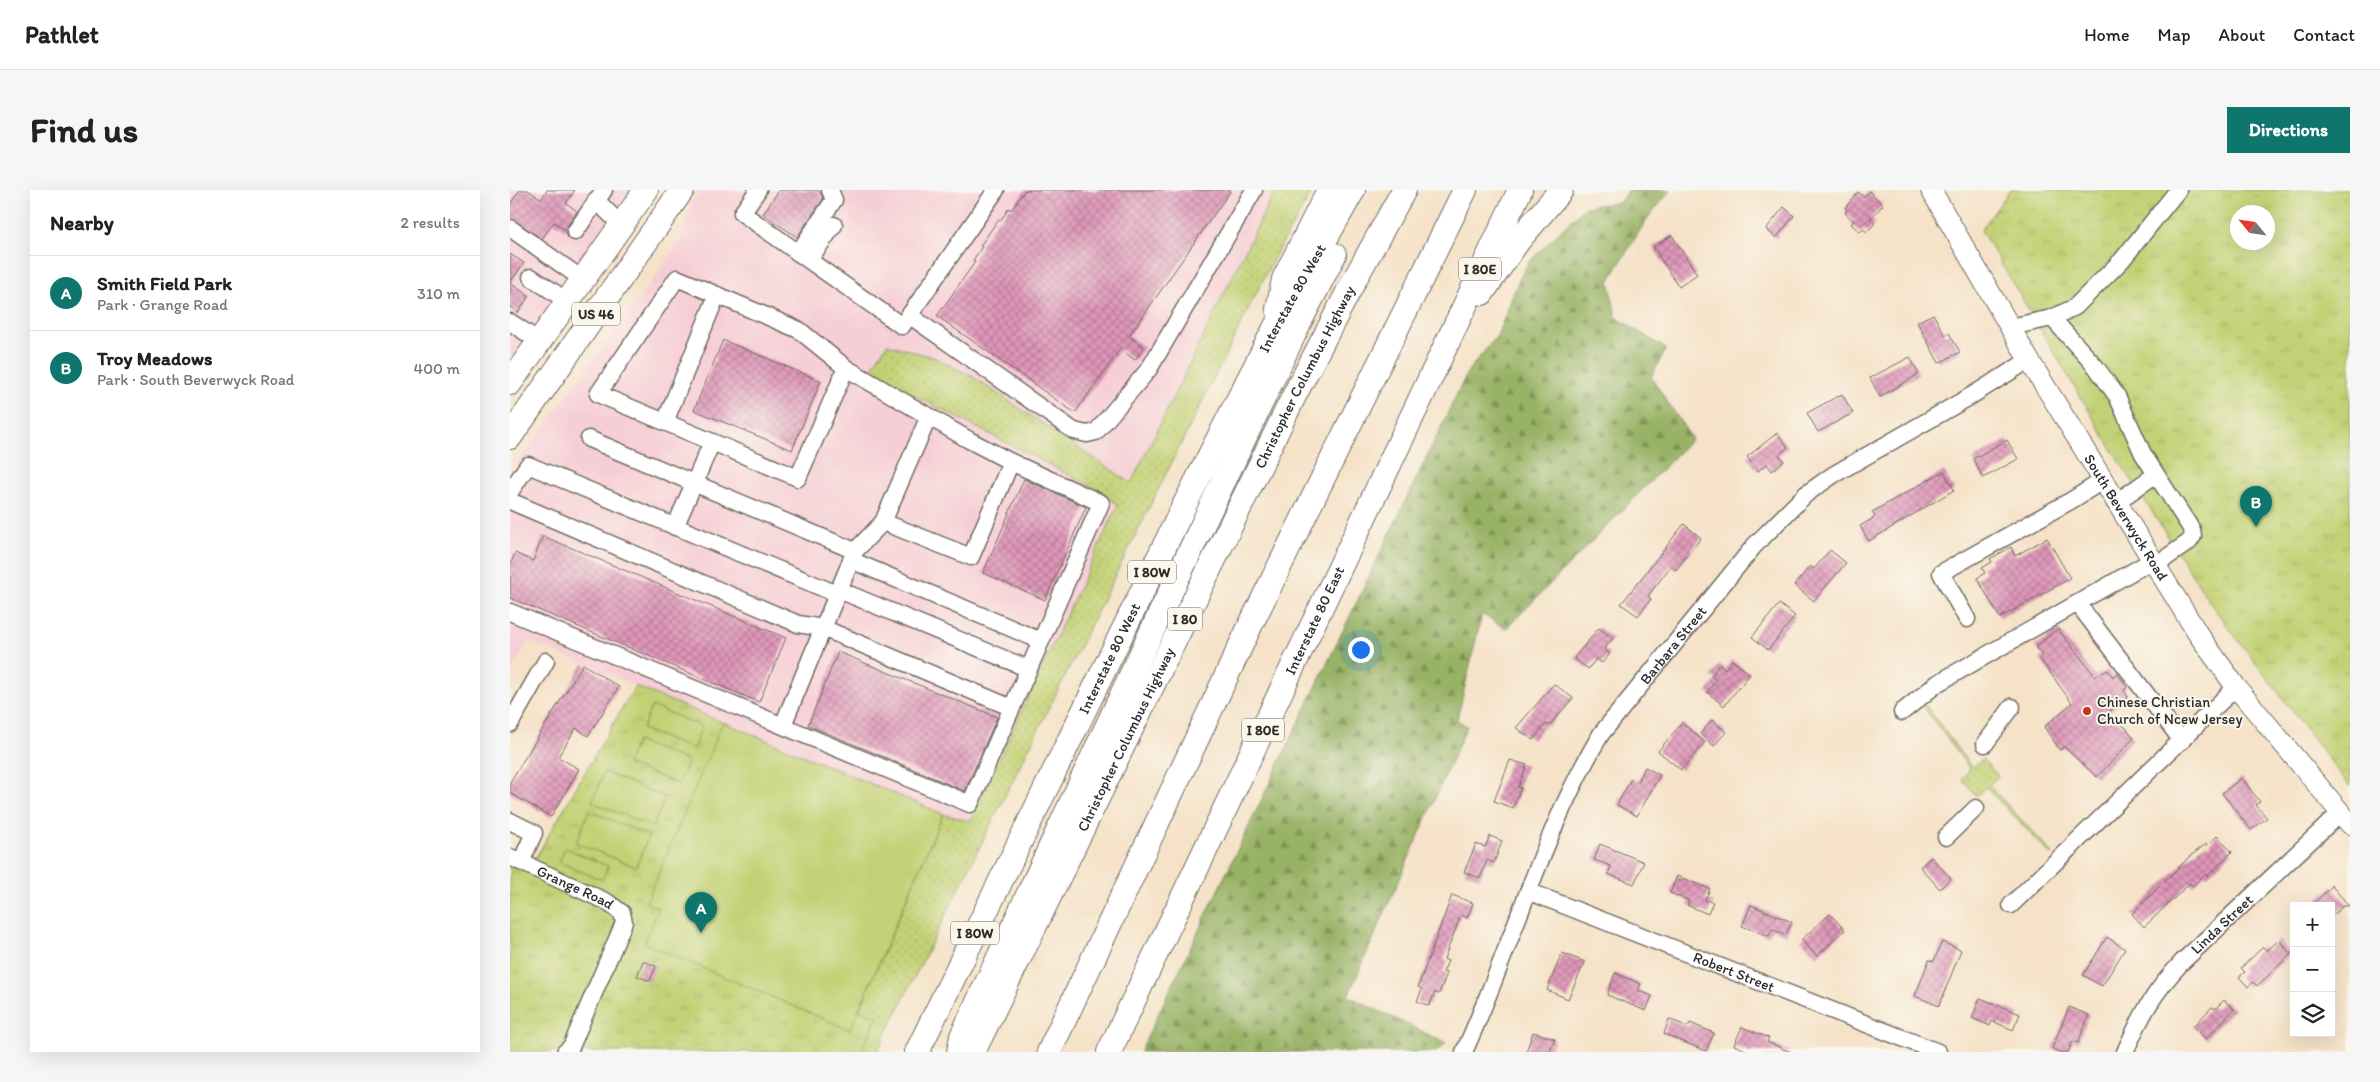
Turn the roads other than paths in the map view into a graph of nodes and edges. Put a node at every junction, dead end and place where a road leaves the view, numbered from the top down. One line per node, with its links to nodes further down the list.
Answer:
1 (646, 190): 17 (highway, US 46)
2 (758, 190): 21 (street)
3 (996, 190): 26 (street)
4 (1254, 190): 26 (street)
5 (1329, 190): 30 (highway)
6 (1353, 190): 30 (highway, Interstate 80 West / I 80W)
7 (1370, 190): 77 (highway)
8 (1404, 190): 78 (highway, Christopher Columbus Highway / I 80)
9 (1465, 190): 79 (highway)
10 (1520, 190): 32 (highway, Interstate 80 East / I 80E)
11 (1561, 190): 32 (highway)
12 (1931, 190): 29 (main road, South Beverwyck Road)
13 (2178, 190): 27 (street)
14 (682, 193): 38 (highway, US 46)
15 (835, 193): 21 (street)
16 (600, 195): 17 (street); 20 (street)
17 (621, 225): 23 (highway, US 46)
18 (834, 225): 21 (street)
19 (510, 228): 23 (street)
20 (575, 232)
21 (803, 257): 26 (street)
22 (530, 277): 25 (street)
23 (582, 279): 25 (highway, US 46)
24 (717, 295): 34 (street); 37 (street); 37 (street)
25 (567, 301): 31 (highway, US 46)
26 (909, 315)
27 (2052, 318): 29 (street); 42 (street)
28 (510, 322): 31 (street)
29 (2010, 327): 33 (main road, South Beverwyck Road)
30 (1274, 330): 76 (highway, Interstate 80 West / I 80W)
31 (539, 341): 35 (highway, US 46)
32 (1443, 350): 80 (highway, Interstate 80 East / I 80E)
33 (2029, 360): 43 (main road, South Beverwyck Road); 73 (street, Barbara Street)
34 (846, 368): 36 (street); 40 (street)
35 (510, 382)
36 (930, 416): 41 (street); 48 (street)
37 (665, 422): 40 (street)
38 (510, 437)
39 (589, 439): 44 (street)
40 (712, 442): 44 (street)
41 (1011, 462): 48 (street); 57 (street)
42 (2155, 475): 47 (street); 51 (street)
43 (2102, 481): 47 (main road, South Beverwyck Road); 55 (street)
44 (694, 483): 49 (street); 50 (street)
45 (510, 492): 49 (street)
46 (510, 501): 56 (street)
47 (2115, 503): 51 (main road, South Beverwyck Road)
48 (883, 522): 50 (street)
49 (675, 527): 52 (street)
50 (853, 556): 52 (street); 57 (street)
51 (2152, 563): 53 (street); 60 (main road, South Beverwyck Road)
52 (838, 592): 56 (street); 59 (street)
53 (2078, 604): 63 (street); 66 (street)
54 (510, 612): 65 (street)
55 (1967, 618)
56 (823, 628): 62 (street); 65 (street)
57 (1041, 641): 59 (street)
58 (546, 661): 64 (street)
59 (1029, 668): 62 (street)
60 (2236, 687): 66 (street); 69 (main road, South Beverwyck Road)
61 (2012, 707): 67 (street)
62 (1012, 708): 65 (street)
63 (1902, 712)
64 (510, 724)
65 (783, 725)
66 (2182, 741): 74 (street)
67 (1984, 744)
68 (1976, 808): 71 (street)
69 (2345, 818): 83 (street, Linda Street)
70 (510, 821): 72 (street)
71 (1946, 837)
72 (516, 859): 75 (street, Grange Road)
73 (1530, 892): 81 (street, Barbara Street); 82 (street, Robert Street)
74 (2011, 905)
75 (565, 1052)
76 (917, 1052)
77 (959, 1052)
78 (973, 1052)
79 (1050, 1052)
80 (1109, 1052)
81 (1464, 1052)
82 (1938, 1052)
83 (2125, 1052)

